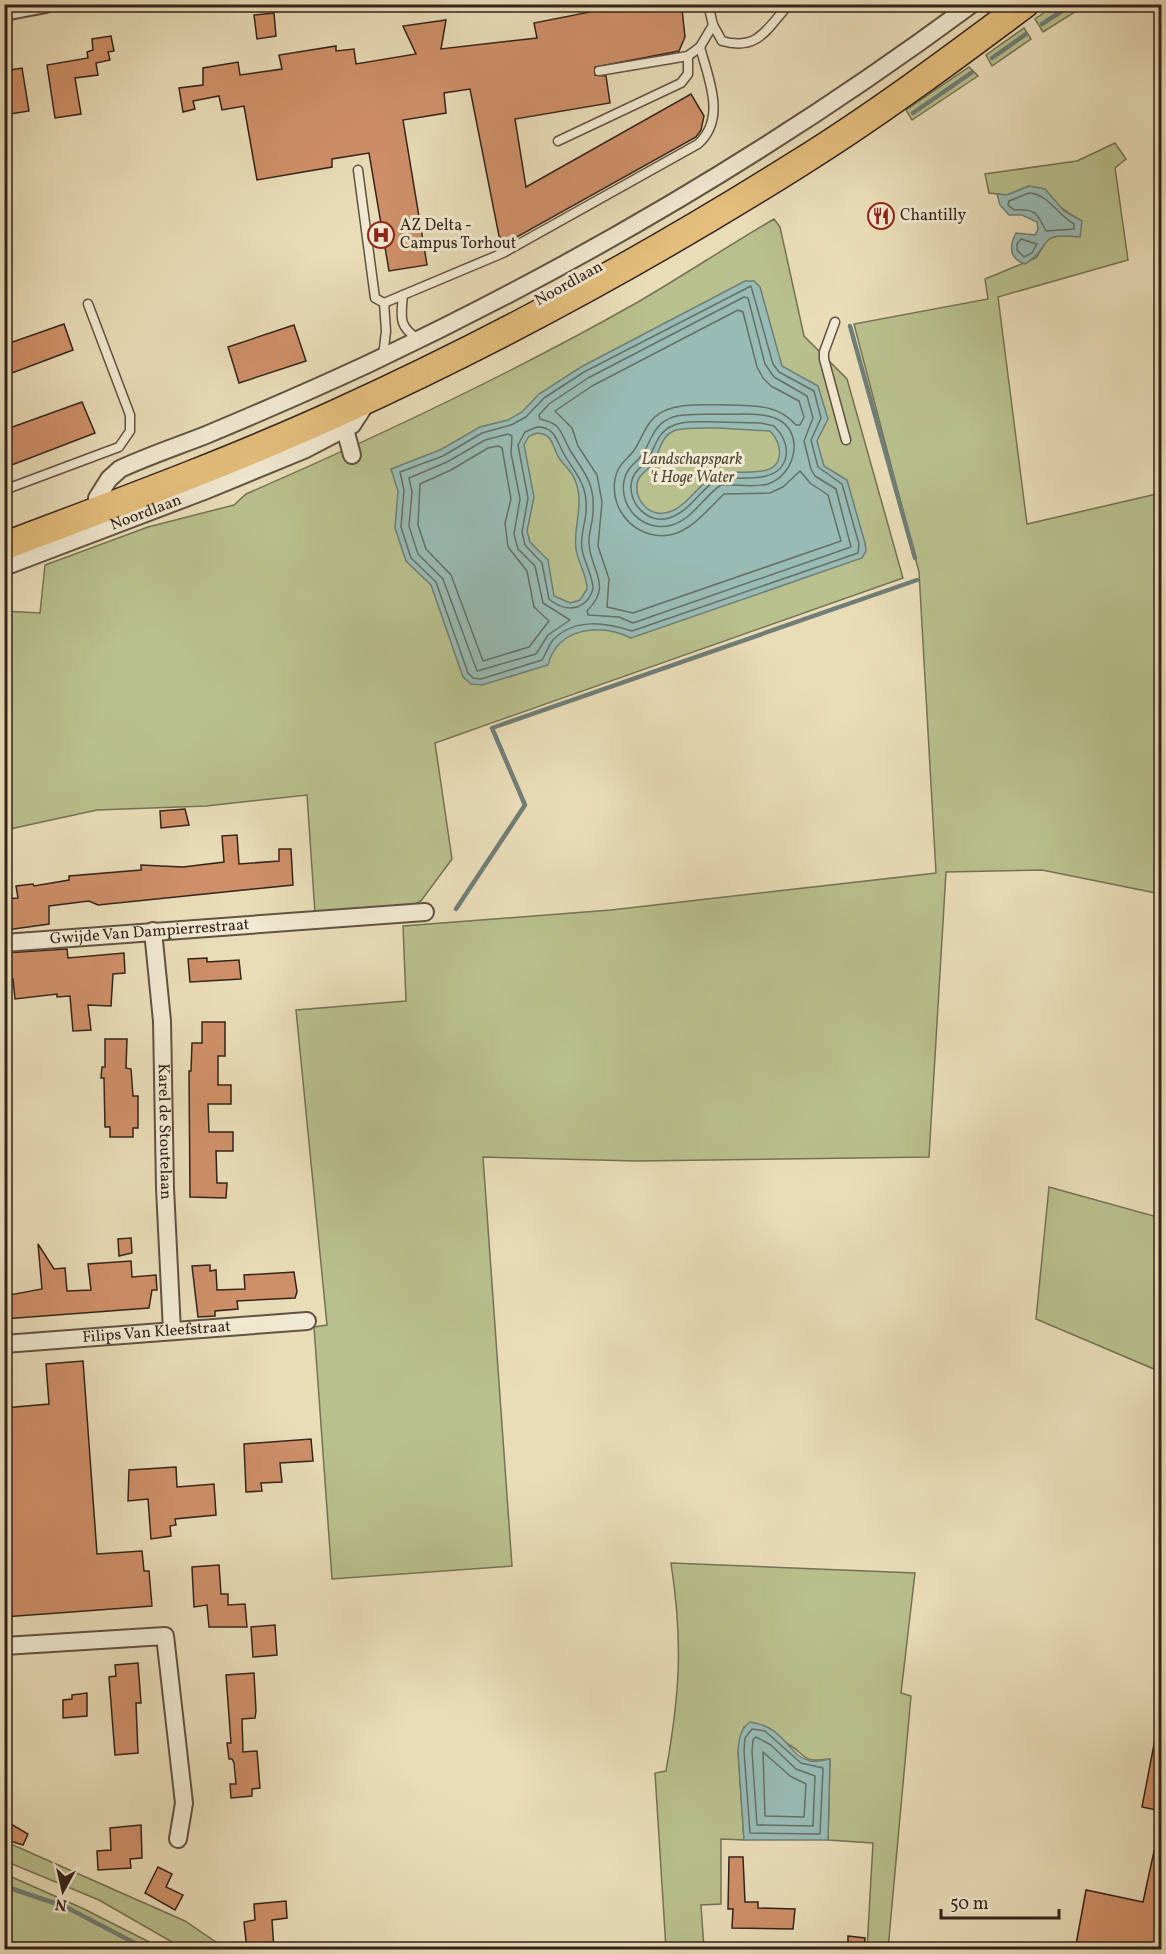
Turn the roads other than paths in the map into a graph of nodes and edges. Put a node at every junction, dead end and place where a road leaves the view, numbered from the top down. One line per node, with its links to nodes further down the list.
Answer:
1 (46, 4): 7 (street)
2 (708, 4): 8 (lane)
3 (789, 4): 8 (lane)
4 (972, 4): 18 (street, Noordlaan)
5 (1004, 4): 25 (main road, Noordlaan)
6 (1025, 4): 20 (main road, Noordlaan)
7 (4, 12)
8 (712, 26): 9 (lane)
9 (700, 47): 10 (lane); 14 (lane)
10 (688, 56): 11 (lane); 12 (lane)
11 (599, 71)
12 (558, 141)
13 (358, 170): 15 (lane)
14 (403, 295): 15 (lane); 18 (lane)
15 (384, 303): 19 (lane)
16 (88, 304): 24 (lane)
17 (835, 322): 22 (lane)
18 (419, 339): 19 (street, Noordlaan)
19 (383, 357): 25 (street, Noordlaan)
20 (370, 398): 21 (street, Noordlaan); 27 (main road, Noordlaan)
21 (345, 429): 23 (street); 28 (street, Noordlaan)
22 (846, 440)
23 (352, 455)
24 (4, 490)
25 (97, 498): 26 (main road, Noordlaan)
26 (4, 528)
27 (4, 546)
28 (4, 567)
29 (425, 912): 30 (street, Gwijde Van Dampierrestraat)
30 (153, 931): 31 (street, Gwijde Van Dampierrestraat); 33 (street, Karel de Stoutelaan)
31 (4, 943)
32 (307, 1321): 33 (street, Filips Van Kleefstraat)
33 (172, 1331): 34 (street, Filips Van Kleefstraat)
34 (4, 1344)
35 (4, 1647): 36 (street)
36 (178, 1839)

